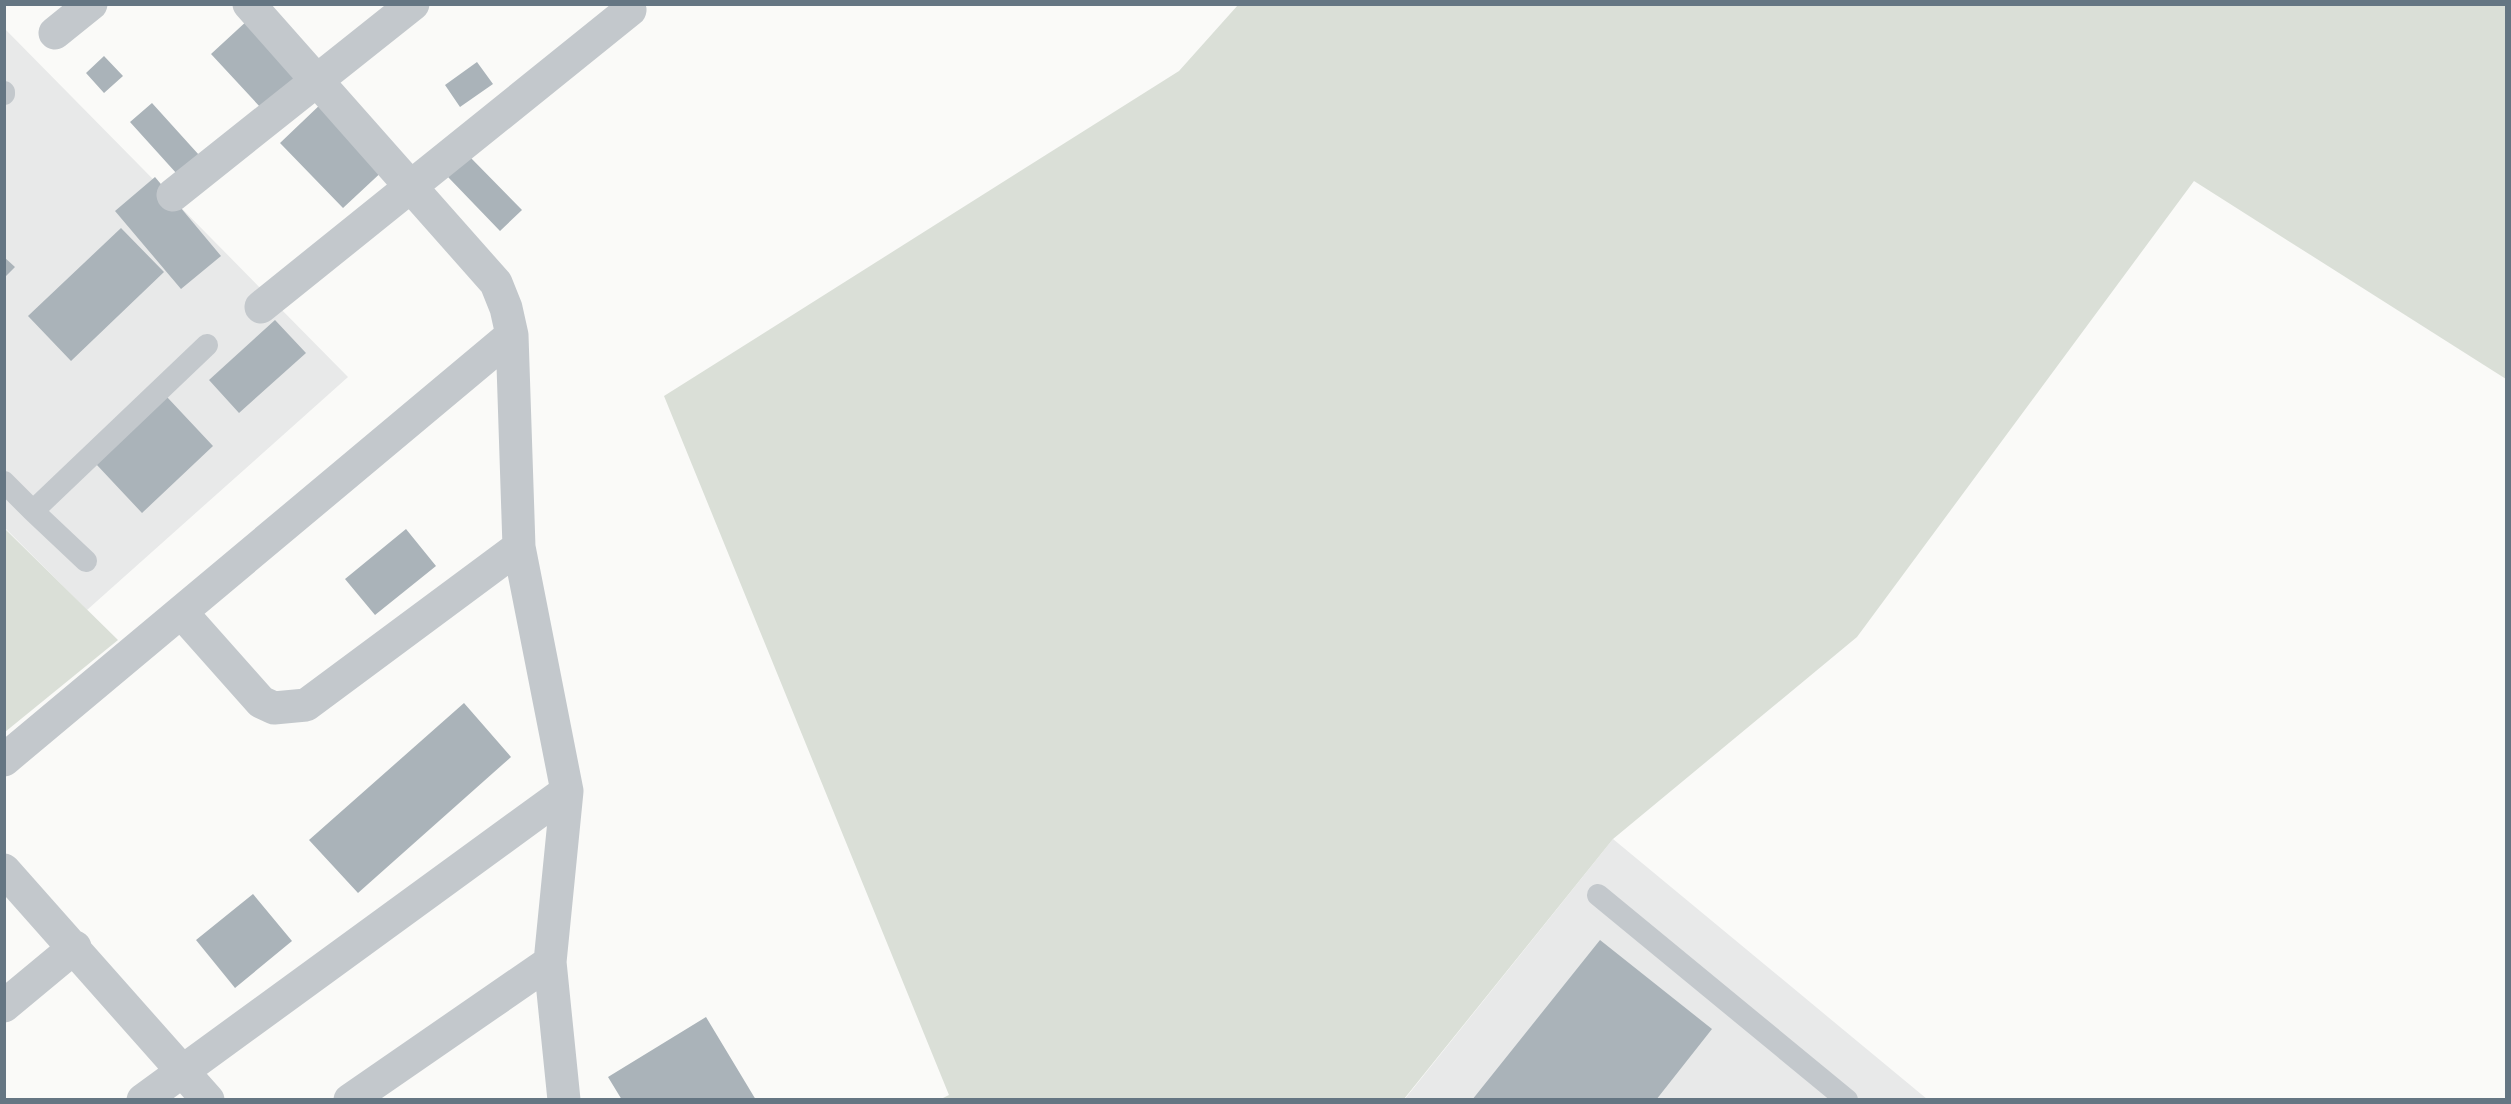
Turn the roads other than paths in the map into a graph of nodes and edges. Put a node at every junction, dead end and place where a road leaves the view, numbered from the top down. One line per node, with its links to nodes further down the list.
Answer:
1 (91, 4): 5 (street)
2 (249, 4): 6 (street)
3 (413, 4): 6 (street)
4 (630, 10): 7 (street)
5 (55, 33)
6 (317, 81): 7 (street); 8 (street)
7 (411, 186): 9 (street); 10 (street)
8 (173, 195)
9 (261, 307)
10 (512, 335): 14 (street); 16 (street)
11 (207, 345): 13 (lane)
12 (4, 482): 13 (lane)
13 (33, 511): 15 (lane)
14 (519, 547): 16 (street); 18 (street)
15 (86, 561)
16 (181, 612): 17 (street)
17 (4, 760)
18 (567, 790): 22 (street); 24 (street)
19 (4, 870): 21 (street)
20 (1598, 895): 29 (lane)
21 (75, 947): 23 (street); 24 (street)
22 (550, 962): 27 (street); 28 (street)
23 (4, 1006)
24 (181, 1070): 25 (street); 26 (street)
25 (143, 1100)
26 (208, 1100)
27 (350, 1100)
28 (564, 1100)
29 (1847, 1100)

